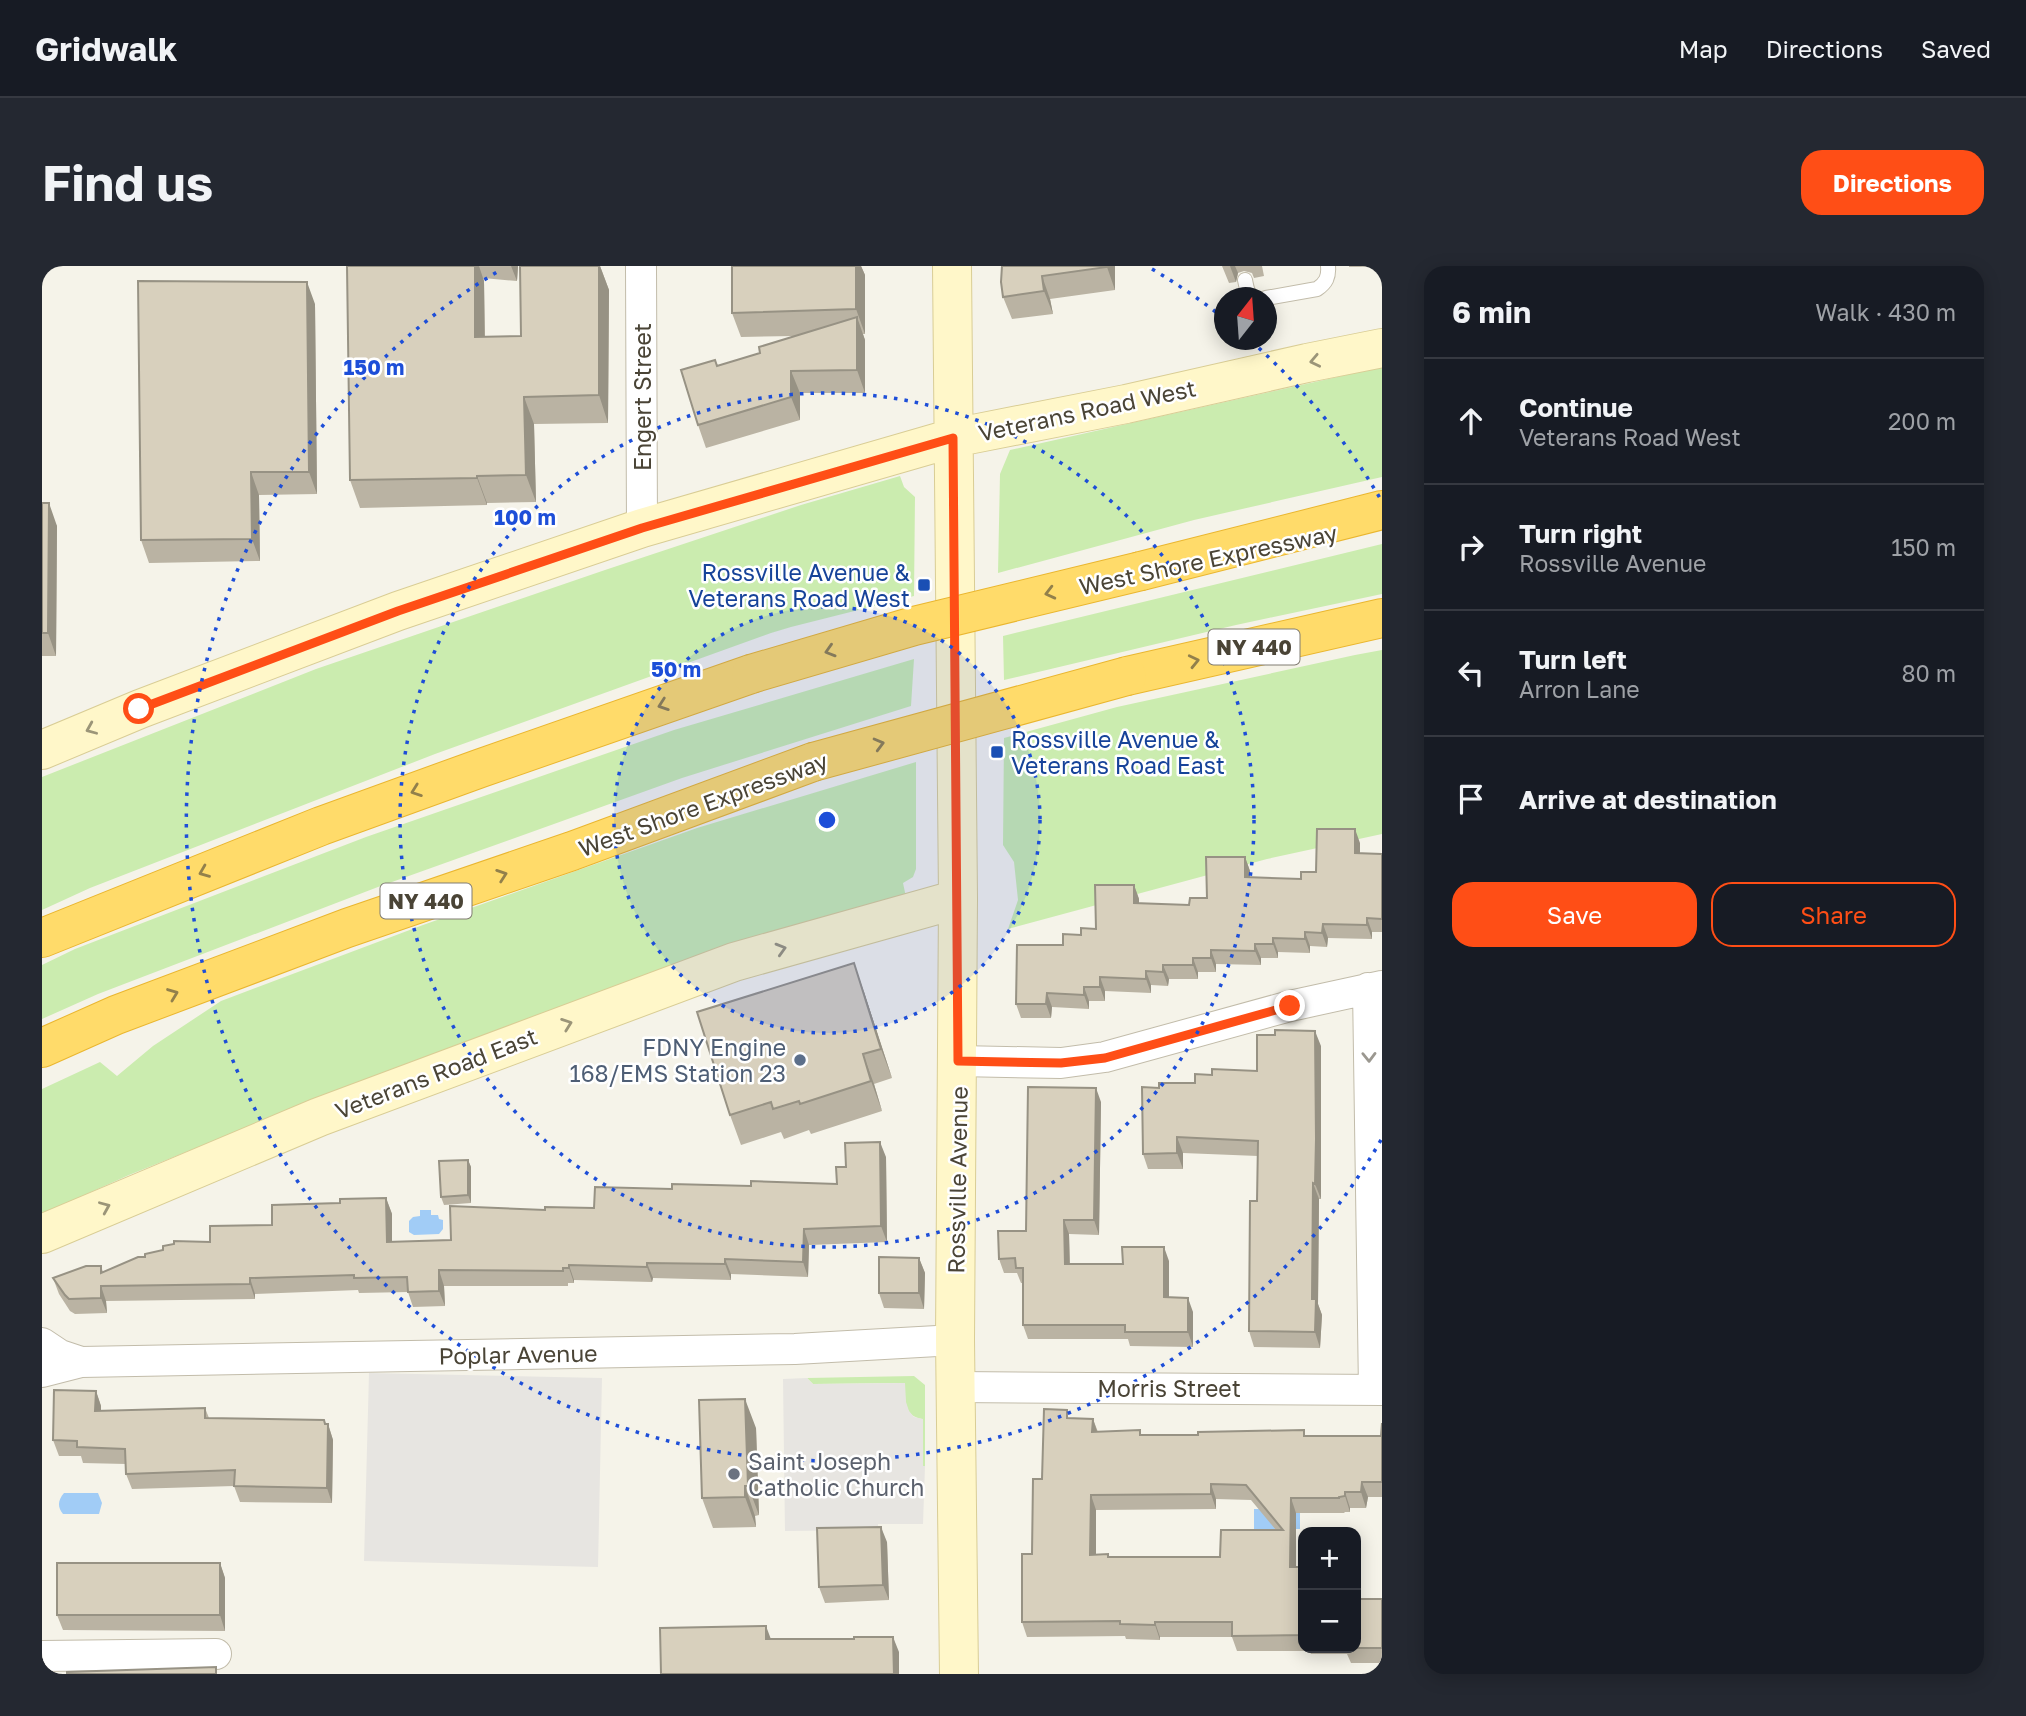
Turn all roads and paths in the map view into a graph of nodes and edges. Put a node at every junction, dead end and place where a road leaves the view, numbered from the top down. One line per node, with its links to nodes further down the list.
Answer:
1 (641, 266): 11 (street, Engert Street)
2 (952, 266): 8 (street, Rossville Avenue)
3 (1328, 266): 6 (lane)
4 (1245, 280): 5 (lane)
5 (1247, 287)
6 (1277, 296)
7 (1382, 348): 8 (street, Veterans Road West, one-way to 8)
8 (953, 438): 11 (street, Veterans Road West); 15 (street, Rossville Avenue)
9 (1382, 510): 12 (highway)
10 (1382, 523): 12 (highway, West Shore Expressway)
11 (642, 528): 14 (street, Veterans Road West, one-way to 14)
12 (1140, 571): 16 (highway, West Shore Expressway, one-way to 16, bridge)
13 (1382, 618): 18 (highway, West Shore Expressway / NY 440, one-way to 13, bridge)
14 (42, 750)
15 (958, 899): 19 (street, Rossville Avenue); 20 (street, Veterans Road East, one-way to 15)
16 (42, 938)
17 (1375, 987): 19 (street); 26 (street, one-way to 26)
18 (42, 1049)
19 (958, 1061): 21 (street, Rossville Avenue)
20 (42, 1234)
21 (955, 1340): 23 (street, Poplar Avenue); 25 (street, Rossville Avenue)
22 (42, 1343): 23 (street, Poplar Avenue)
23 (81, 1362): 24 (street, Poplar Avenue)
24 (42, 1372)
25 (956, 1387): 26 (street, Morris Street); 29 (street, Rossville Avenue)
26 (1378, 1390)
27 (216, 1654): 28 (street)
28 (42, 1656)
29 (959, 1674)

